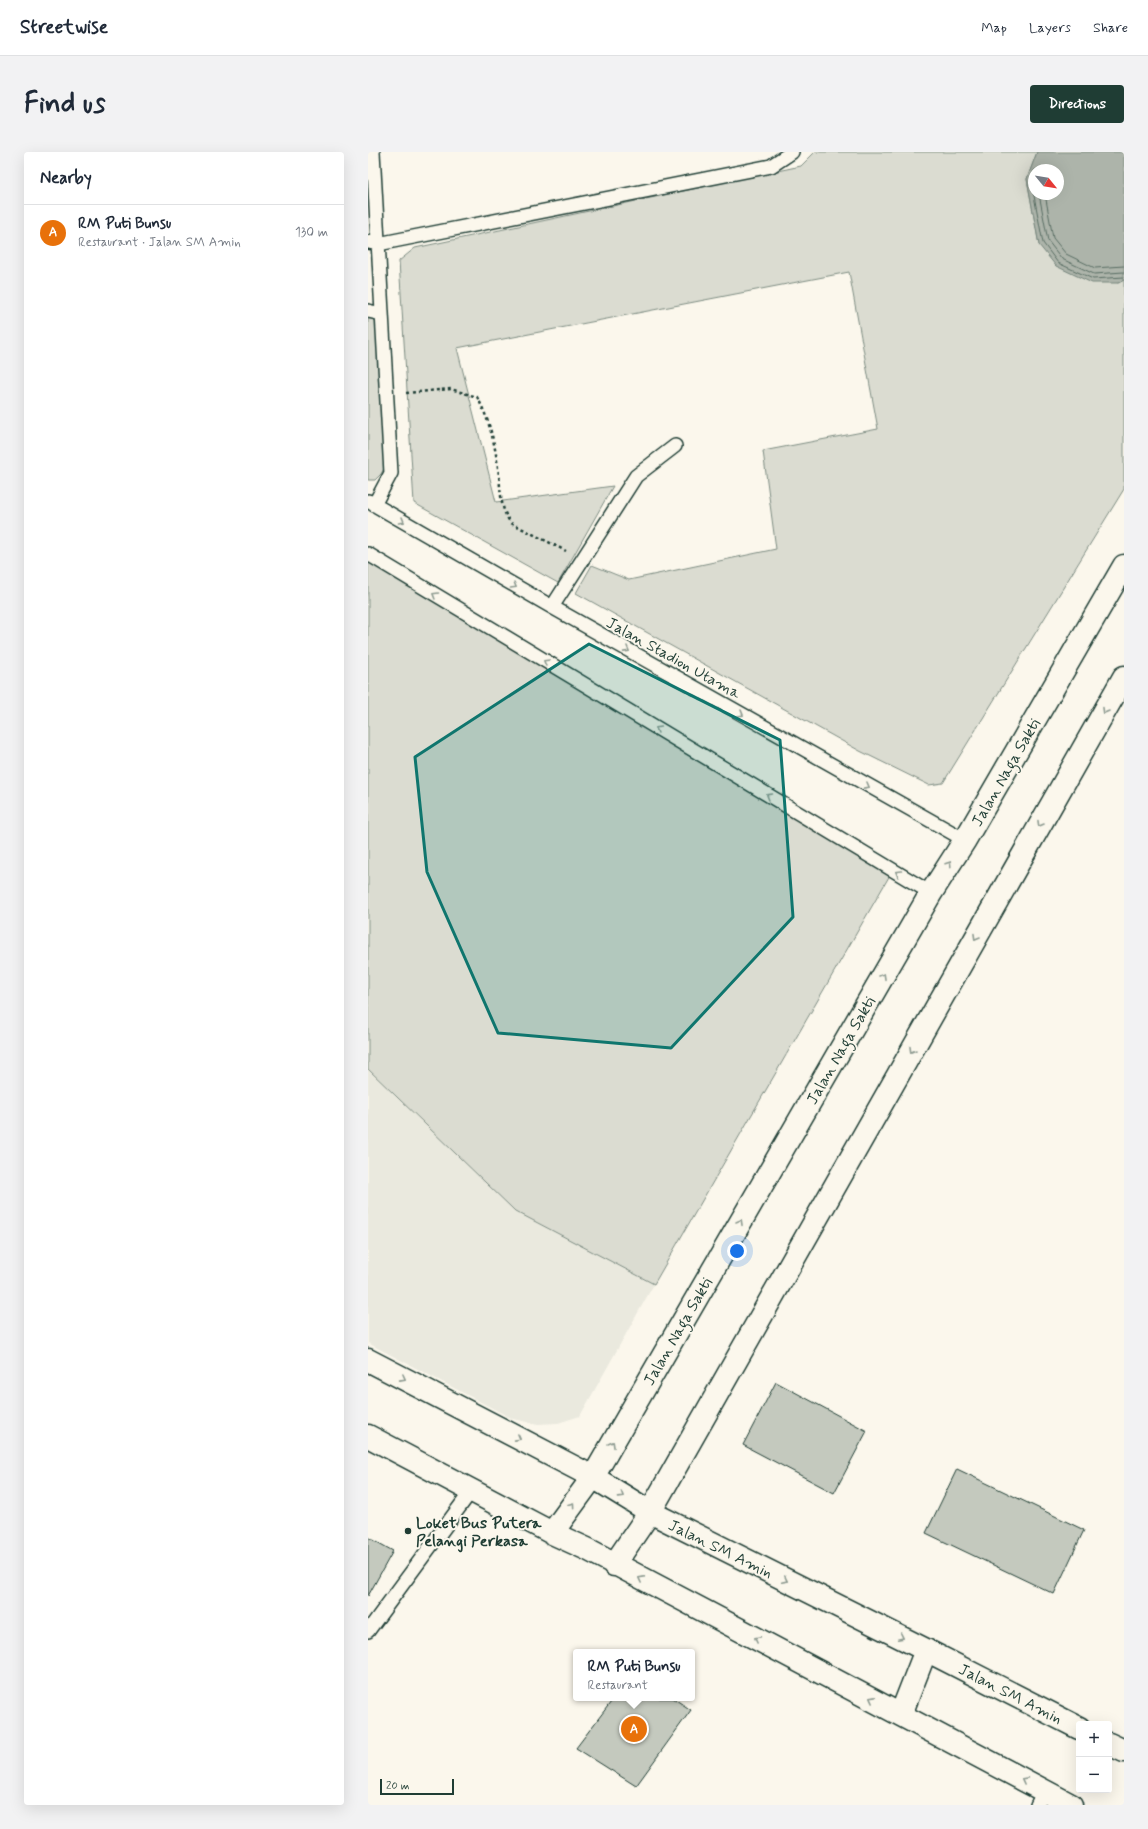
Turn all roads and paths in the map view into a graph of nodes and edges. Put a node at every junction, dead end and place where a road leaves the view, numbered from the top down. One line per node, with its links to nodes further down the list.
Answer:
1 (373, 152): 3 (lane)
2 (792, 152): 3 (lane)
3 (373, 243): 5 (lane)
4 (368, 311): 5 (lane)
5 (382, 314): 6 (lane)
6 (387, 394): 8 (lane); 10 (path)
7 (675, 446): 10 (lane)
8 (371, 503): 12 (lane, Jalan Stadion Utama, one-way to 12)
9 (368, 554): 15 (lane, one-way to 9)
10 (583, 559): 12 (lane)
11 (1124, 566): 14 (main road, Jalan Naga Sakti)
12 (552, 607): 14 (lane, Jalan Stadion Utama, one-way to 14)
13 (1124, 677): 20 (main road, one-way to 20)
14 (965, 840): 15 (main road, Jalan Naga Sakti, one-way to 14)
15 (931, 893): 18 (main road, Jalan Naga Sakti, one-way to 15)
16 (368, 1360): 18 (main road, Jalan SM Amin, one-way to 18)
17 (368, 1436): 19 (main road)
18 (593, 1477): 20 (main road, Jalan SM Amin, one-way to 20); 21 (main road, Jalan Naga Sakti, one-way to 18)
19 (472, 1490): 21 (main road); 23 (lane)
20 (650, 1512): 22 (main road); 24 (main road, Jalan SM Amin, one-way to 24)
21 (552, 1533): 22 (main road)
22 (614, 1565): 25 (main road, one-way to 22)
23 (368, 1631)
24 (926, 1650): 25 (main road); 26 (main road, Jalan SM Amin)
25 (901, 1714): 29 (main road, one-way to 25)
26 (1076, 1726)
27 (1112, 1745): 28 (main road)
28 (1124, 1751)
29 (1040, 1798): 30 (main road)
30 (1071, 1805)

